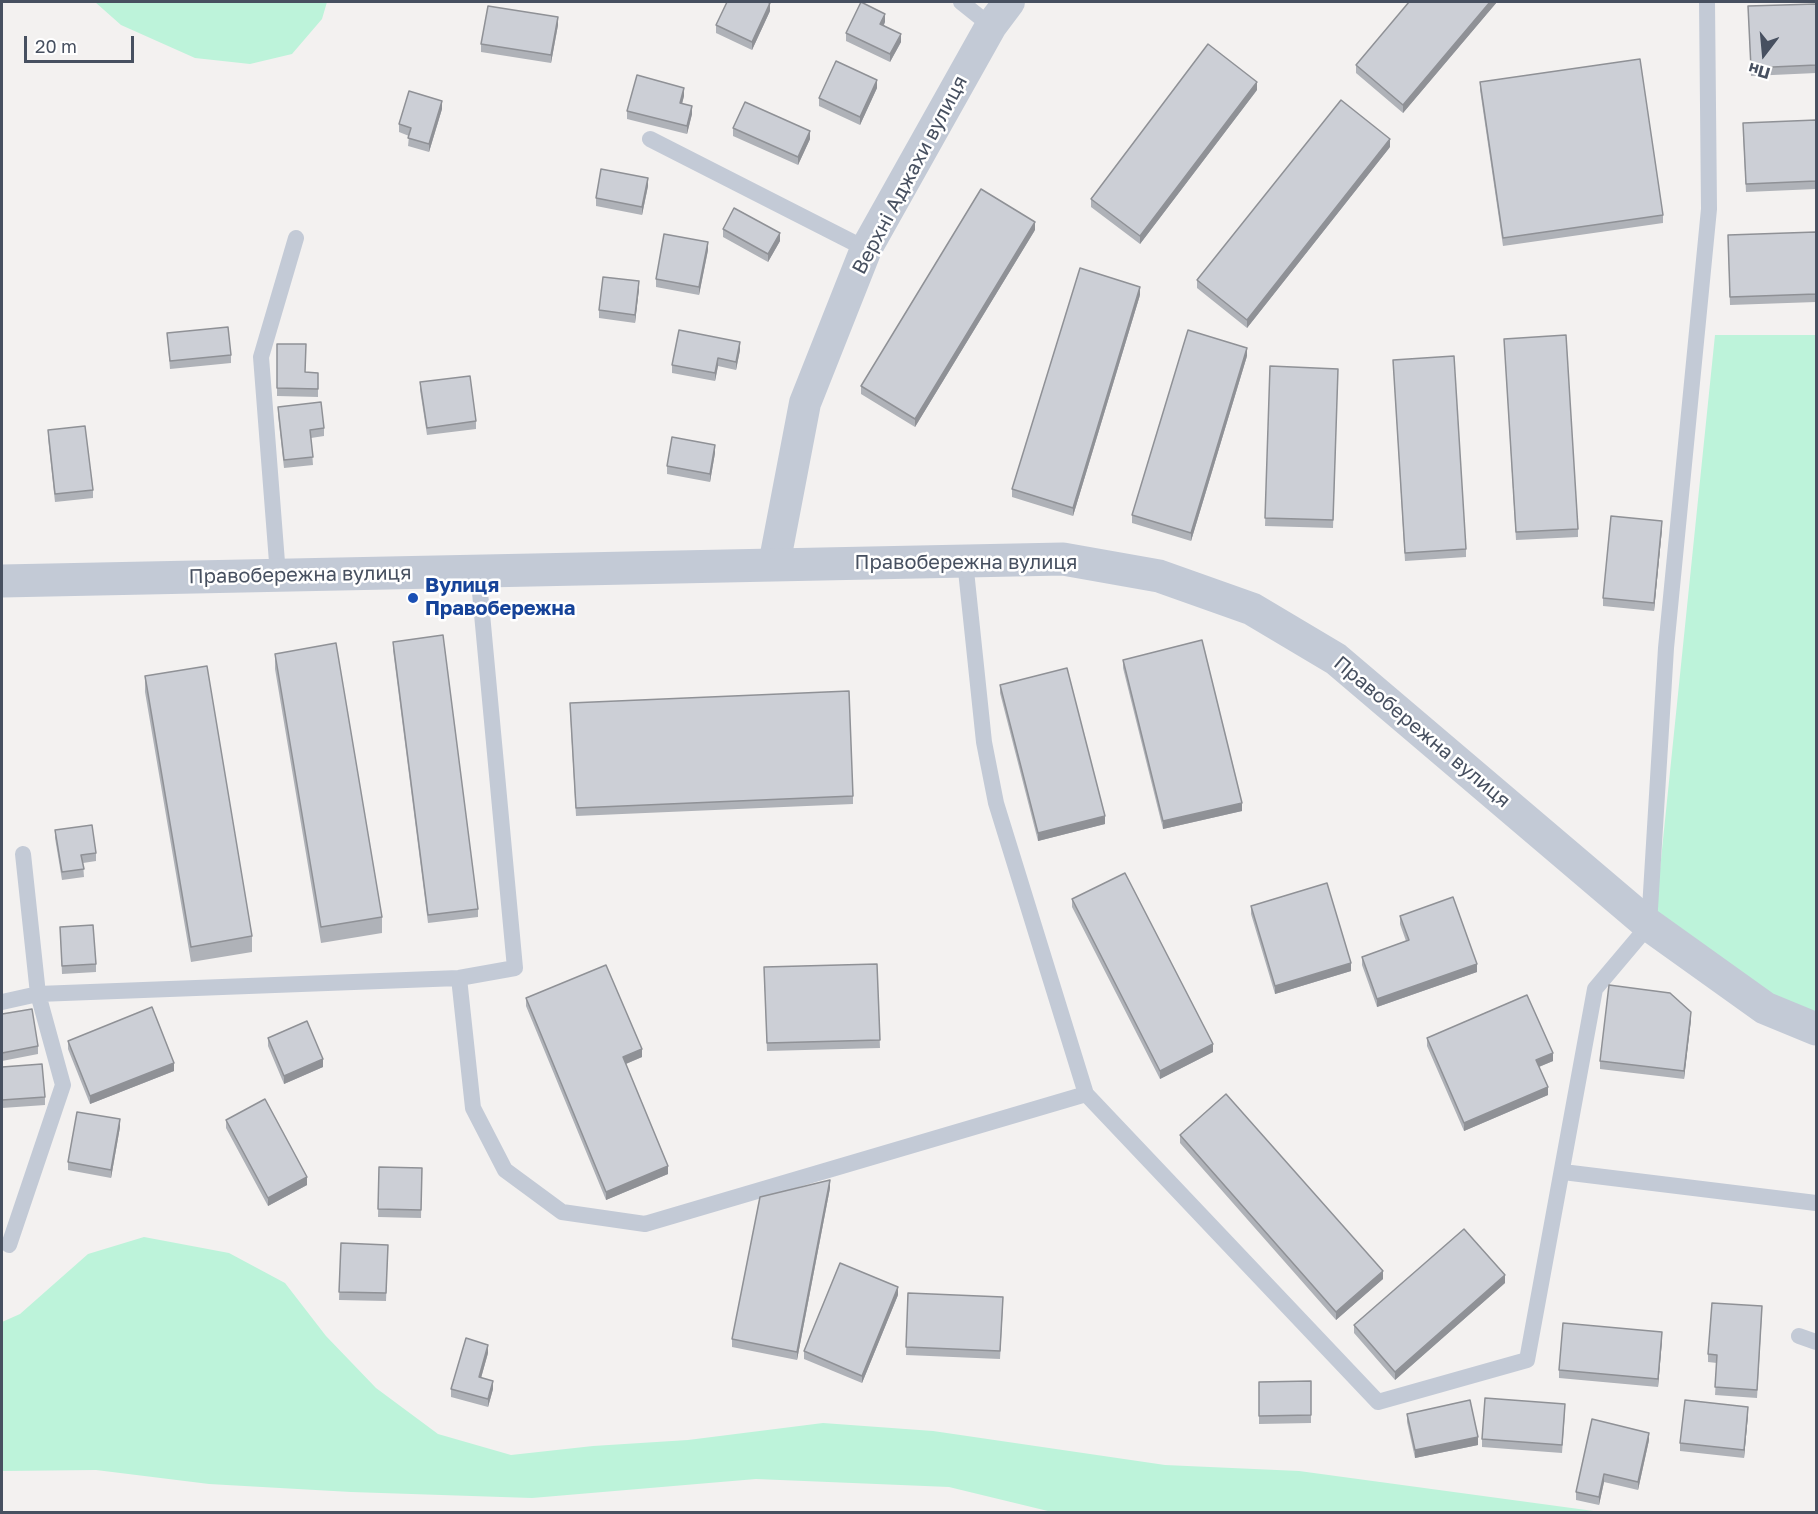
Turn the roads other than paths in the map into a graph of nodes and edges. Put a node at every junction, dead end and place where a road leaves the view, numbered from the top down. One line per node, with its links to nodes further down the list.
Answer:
1 (961, 2): 3 (lane)
2 (1707, 2): 13 (lane)
3 (1000, 14): 6 (street, Верхні Аджахи вулиця)
4 (650, 139): 6 (lane)
5 (296, 238): 10 (lane)
6 (866, 249): 8 (street, Верхні Аджахи вулиця)
7 (965, 561): 8 (street, Правобережна вулиця); 13 (street, Правобережна вулиця); 18 (lane)
8 (774, 565): 9 (street, Правобережна вулиця)
9 (478, 571): 10 (street, Правобережна вулиця); 14 (lane)
10 (278, 575): 11 (street, Правобережна вулиця)
11 (2, 581)
12 (23, 854): 15 (lane)
13 (1649, 925): 17 (street, Правобережна вулиця); 19 (lane)
14 (459, 978): 15 (lane); 18 (lane)
15 (38, 994): 16 (lane); 21 (lane)
16 (2, 1002)
17 (1816, 1029)
18 (1086, 1094): 19 (lane)
19 (1563, 1172): 20 (lane)
20 (1816, 1203)
21 (9, 1245)
22 (1799, 1336): 23 (lane)
23 (1816, 1342)

